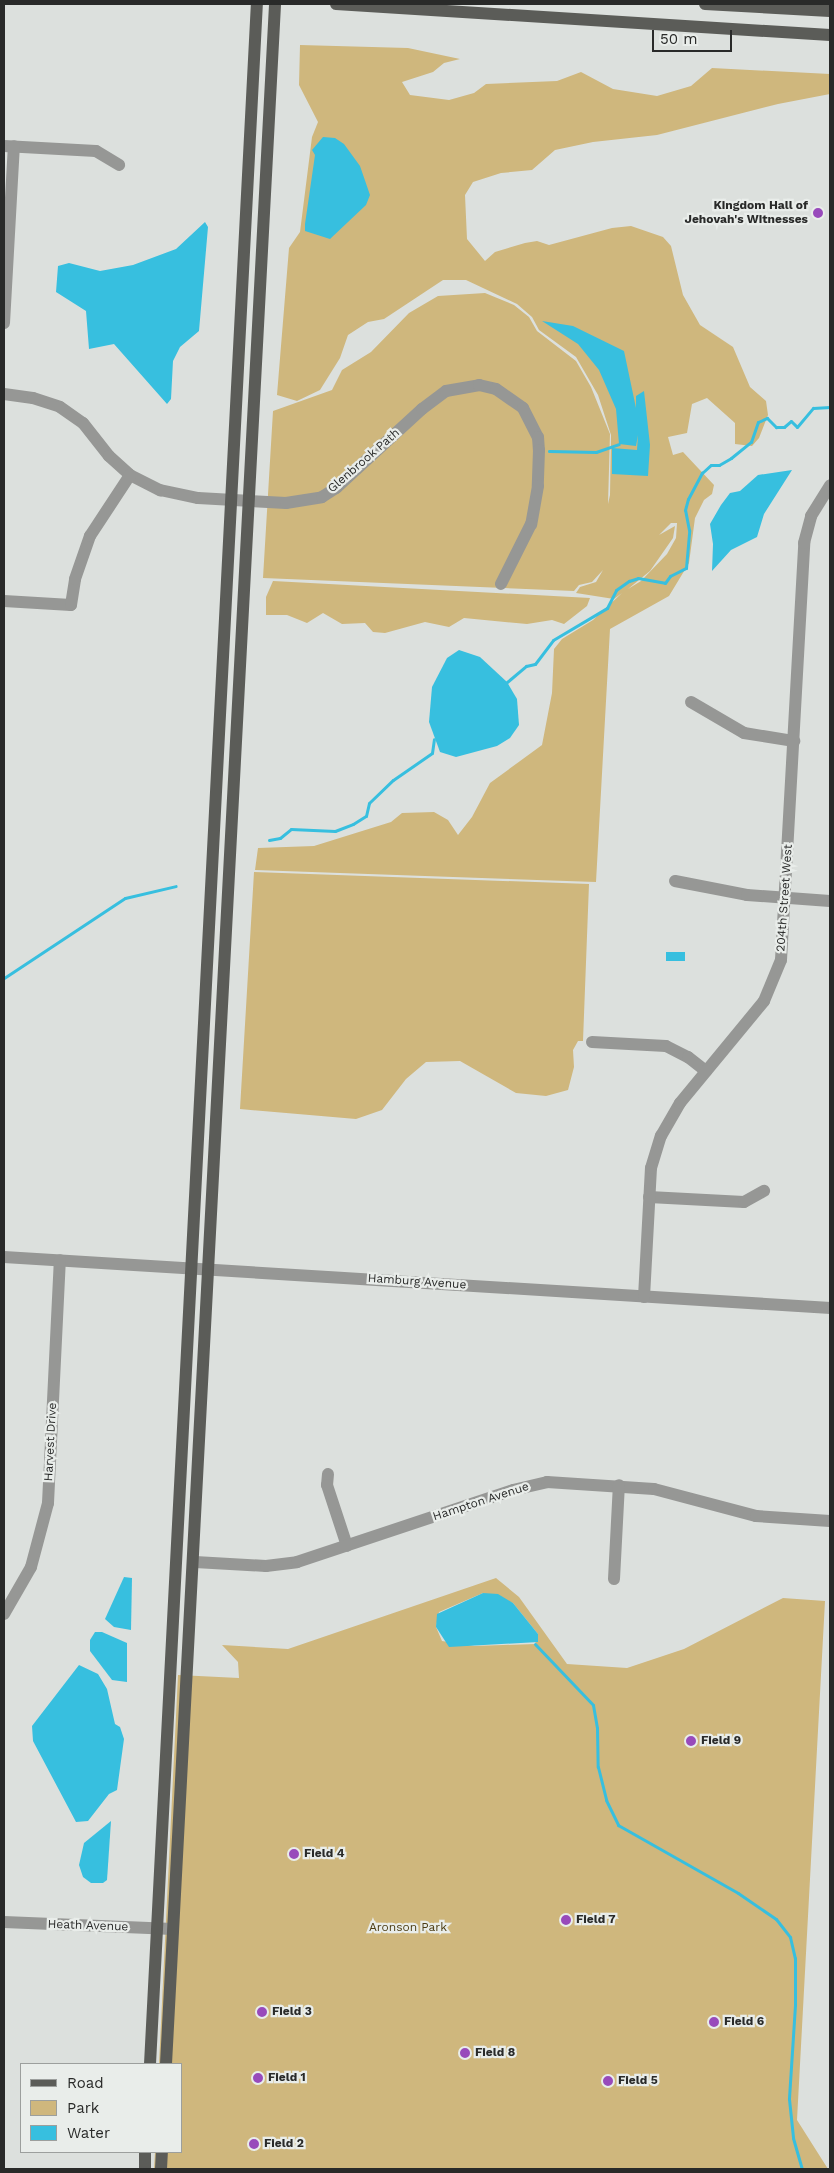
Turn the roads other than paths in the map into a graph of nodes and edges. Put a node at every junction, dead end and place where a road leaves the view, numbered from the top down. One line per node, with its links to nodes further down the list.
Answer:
1 (257, 4): 13 (main road)
2 (275, 4): 14 (main road)
3 (336, 4): 6 (main road)
4 (705, 4): 5 (main road)
5 (830, 11)
6 (830, 35)
7 (9, 146): 8 (street); 9 (street)
8 (119, 165)
9 (4, 323)
10 (4, 394): 11 (street, Glenbrook Path)
11 (130, 475): 13 (street, Glenbrook Path); 16 (street)
12 (830, 485): 18 (street, 204th Street West)
13 (230, 500): 14 (street, Glenbrook Path); 28 (main road)
14 (249, 501): 15 (street, Glenbrook Path); 28 (main road)
15 (501, 584)
16 (4, 601)
17 (691, 702): 18 (street)
18 (794, 741): 20 (street, 204th Street West)
19 (675, 881): 20 (street)
20 (786, 898): 21 (street); 23 (street, 204th Street West)
21 (830, 901)
22 (592, 1042): 23 (street)
23 (706, 1071): 25 (street, 204th Street West)
24 (764, 1191): 25 (street)
25 (649, 1197): 29 (street, 204th Street West)
26 (4, 1257): 27 (street, Hamburg Avenue)
27 (60, 1260): 28 (street, Hamburg Avenue); 37 (street, Harvest Drive)
28 (200, 1268): 29 (street, Hamburg Avenue); 35 (main road); 39 (main road)
29 (644, 1297): 30 (street, Hamburg Avenue)
30 (830, 1308)
31 (328, 1474): 34 (street)
32 (619, 1485): 33 (street, Hampton Avenue); 34 (street, Hampton Avenue); 36 (street)
33 (830, 1521)
34 (347, 1546): 35 (street, Hampton Avenue)
35 (194, 1562): 40 (main road)
36 (614, 1579)
37 (4, 1614)
38 (4, 1922): 39 (street, Heath Avenue)
39 (156, 1929): 40 (street, Heath Avenue); 41 (main road)
40 (173, 1929): 42 (main road)
41 (150, 2063)
42 (166, 2063)
43 (145, 2153): 45 (main road)
44 (162, 2153): 46 (main road)
45 (145, 2169)
46 (161, 2169)

